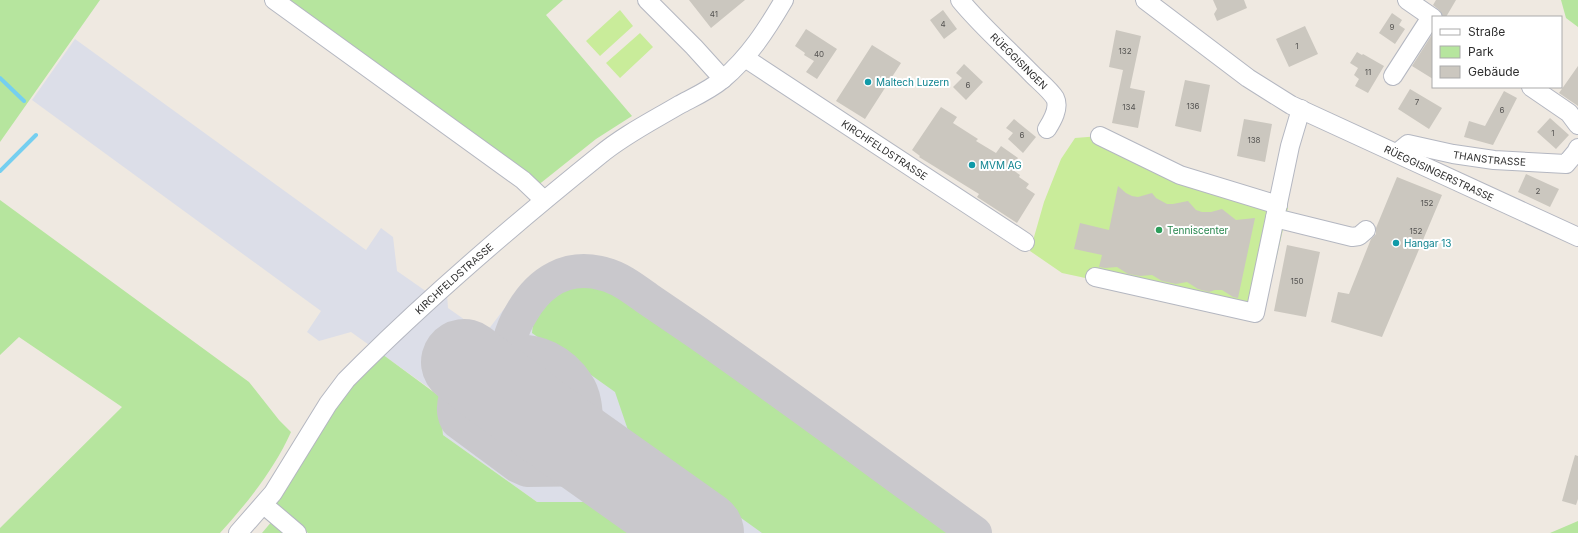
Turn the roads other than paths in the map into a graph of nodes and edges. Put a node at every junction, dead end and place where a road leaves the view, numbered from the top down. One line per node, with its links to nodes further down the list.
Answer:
1 (274, 0): 19 (street)
2 (647, 0): 10 (street)
3 (784, 0): 8 (street, KIRCHFELDSTRASSE)
4 (960, 0): 14 (street, RÜEGGISINGEN)
5 (1145, 0): 12 (street, RÜEGGISINGERSTRASSE)
6 (1407, 0): 7 (street)
7 (1432, 18): 9 (street)
8 (745, 58): 10 (street, KIRCHFELDSTRASSE); 23 (street, KIRCHFELDSTRASSE)
9 (1394, 76)
10 (723, 79): 19 (street, KIRCHFELDSTRASSE)
11 (1533, 88): 13 (street)
12 (1301, 110): 17 (street, RÜEGGISINGERSTRASSE); 20 (street)
13 (1578, 125)
14 (1047, 129)
15 (1100, 136): 20 (street)
16 (1578, 148): 18 (street, THANSTRASSE)
17 (1397, 153): 18 (street, THANSTRASSE); 22 (street, RÜEGGISINGERSTRASSE)
18 (1572, 166)
19 (544, 200): 25 (street, KIRCHFELDSTRASSE)
20 (1277, 212): 21 (street); 24 (street)
21 (1366, 230)
22 (1578, 237)
23 (1025, 242)
24 (1095, 276)
25 (264, 505): 26 (street, KIRCHFELDSTRASSE); 27 (street)
26 (238, 533)
27 (297, 533)

